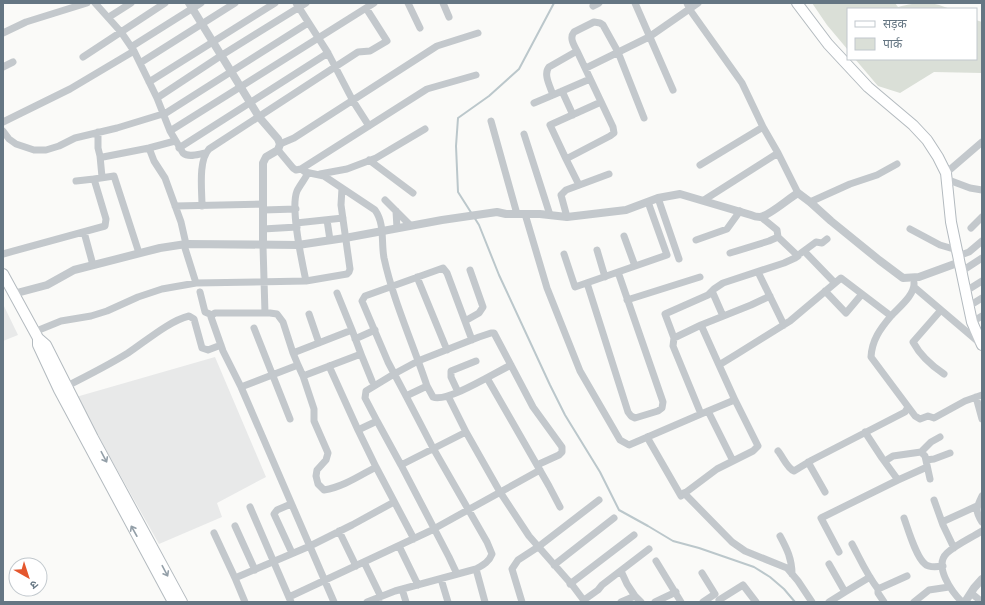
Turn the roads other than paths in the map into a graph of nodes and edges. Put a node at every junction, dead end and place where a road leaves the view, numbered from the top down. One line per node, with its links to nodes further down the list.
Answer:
1 (87, 3): 25 (street)
2 (96, 3): 19 (street)
3 (131, 3): 19 (street)
4 (165, 3): 24 (street)
5 (201, 3): 16 (street)
6 (234, 3): 21 (street)
7 (275, 3): 29 (street)
8 (306, 3): 15 (street)
9 (374, 3): 18 (street)
10 (408, 3): 23 (street)
11 (443, 3): 20 (street)
12 (635, 3): 27 (street)
13 (698, 3): 17 (street)
14 (797, 3): 83 (main road)
15 (297, 5): 22 (street); 34 (street)
16 (191, 6): 21 (street); 30 (street)
17 (688, 6): 27 (street); 61 (street)
18 (366, 8): 28 (street); 39 (street)
19 (109, 17): 24 (street)
20 (449, 17)
21 (203, 23): 29 (street); 37 (street)
22 (308, 23): 28 (street); 41 (street)
23 (420, 28)
24 (121, 32): 30 (street); 35 (street)
25 (3, 33)
26 (478, 33): 50 (street)
27 (649, 37): 32 (street); 46 (street)
28 (318, 38): 33 (street); 45 (street)
29 (213, 41): 34 (street); 44 (street)
30 (133, 49): 37 (street); 59 (street)
31 (576, 51): 32 (street); 40 (street); 48 (street)
32 (618, 52): 40 (street); 57 (street)
33 (328, 53): 39 (street); 52 (street)
34 (222, 55): 41 (street); 49 (street)
35 (82, 57)
36 (13, 62): 38 (street)
37 (140, 63): 44 (street)
38 (3, 68)
39 (335, 68): 50 (street); 56 (street)
40 (586, 68): 43 (street)
41 (232, 72): 45 (street); 54 (street)
42 (476, 75): 60 (street)
43 (590, 79): 47 (street); 51 (street)
44 (149, 82): 49 (street)
45 (241, 86): 52 (street); 64 (street)
46 (673, 90)
47 (562, 91): 48 (street); 55 (street)
48 (553, 95): 53 (street)
49 (157, 98): 54 (street)
50 (353, 101): 60 (street); 69 (street)
51 (601, 102): 55 (street); 75 (street)
52 (250, 103): 56 (street); 71 (street)
53 (534, 103)
54 (162, 113): 64 (street); 65 (street)
55 (573, 115): 75 (street)
56 (259, 117): 69 (street); 72 (street)
57 (644, 118)
58 (491, 121): 103 (street)
59 (3, 122)
60 (369, 126): 79 (street)
61 (764, 127): 73 (street); 78 (street)
62 (425, 129): 76 (street)
63 (3, 131): 65 (street)
64 (170, 131): 67 (street)
65 (98, 132): 74 (street)
66 (524, 134): 105 (street)
67 (175, 141): 70 (street); 71 (street)
68 (982, 142): 83 (street)
69 (279, 147): 79 (street); 99 (street)
70 (149, 148): 74 (street); 97 (street)
71 (179, 148): 72 (street)
72 (205, 153): 98 (street)
73 (778, 153): 91 (street); 94 (street)
74 (100, 156): 84 (street)
75 (566, 159): 87 (street)
76 (369, 160): 81 (street); 90 (street)
77 (896, 164): 96 (street)
78 (700, 165)
79 (301, 169): 80 (street)
80 (308, 173): 81 (street); 100 (street)
81 (320, 174): 88 (street)
82 (609, 174): 87 (street)
83 (946, 176): 89 (street); 138 (main road)
84 (102, 178): 85 (street); 131 (street)
85 (94, 179): 86 (street); 119 (street)
86 (76, 181)
87 (579, 185): 106 (street)
88 (342, 188): 110 (street); 118 (street)
89 (982, 190)
90 (412, 193)
91 (798, 193): 96 (street); 108 (street)
92 (658, 198): 94 (street); 95 (street); 104 (street)
93 (385, 200): 101 (street)
94 (704, 200): 102 (street)
95 (648, 202): 106 (street); 107 (street)
96 (810, 202): 148 (street)
97 (175, 206): 98 (street); 127 (street)
98 (202, 206): 99 (street)
99 (263, 207): 100 (street); 117 (street)
100 (296, 209): 112 (street)
101 (396, 211): 113 (street); 114 (street)
102 (740, 211): 108 (street); 125 (street)
103 (518, 214): 105 (street); 113 (street); 221 (street)
104 (663, 214): 107 (street); 137 (street)
105 (550, 216): 106 (street)
106 (567, 217)
107 (654, 217): 140 (street)
108 (760, 217): 121 (street)
109 (982, 217): 116 (street)
110 (343, 218): 111 (street); 122 (street)
111 (327, 220): 112 (street); 124 (street)
112 (296, 225): 117 (street); 128 (street)
113 (410, 225): 114 (street)
114 (398, 228): 118 (street)
115 (910, 228): 138 (street)
116 (971, 228)
117 (263, 229): 129 (street)
118 (382, 231): 122 (street); 156 (street)
119 (84, 232): 134 (street); 139 (street)
120 (624, 236): 140 (street)
121 (778, 236): 132 (street); 133 (street)
122 (345, 238): 124 (street); 149 (street)
123 (827, 239): 133 (street)
124 (330, 240): 128 (street)
125 (696, 240)
126 (982, 241): 138 (street)
127 (185, 245): 129 (street); 131 (street); 153 (street)
128 (298, 245): 129 (street); 149 (street)
129 (263, 246): 151 (street)
130 (597, 250): 146 (street)
131 (139, 253): 139 (street)
132 (730, 253)
133 (801, 253): 143 (street); 152 (street)
134 (3, 254)
135 (564, 254): 154 (street)
136 (982, 258): 138 (street)
137 (679, 259)
138 (959, 260): 148 (street); 160 (main road)
139 (93, 265): 163 (street)
140 (635, 266): 142 (street)
141 (470, 270): 176 (street)
142 (618, 272): 146 (street); 167 (street)
143 (758, 272): 158 (street); 165 (street)
144 (3, 274): 155 (main road)
145 (417, 277): 156 (street); 176 (street); 190 (street)
146 (605, 277): 154 (street)
147 (700, 277): 167 (street)
148 (913, 277): 157 (street)
149 (306, 281): 151 (street)
150 (982, 281): 160 (street)
151 (264, 282): 153 (street); 170 (street)
152 (836, 282): 159 (street); 164 (street)
153 (196, 283): 183 (street)
154 (587, 283): 167 (street)
155 (5, 285): 163 (main road)
156 (392, 286): 182 (street); 193 (street)
157 (914, 287): 169 (street); 174 (street)
158 (712, 291): 173 (street); 184 (street)
159 (825, 291): 164 (street); 179 (street)
160 (966, 291): 168 (main road)
161 (200, 292): 171 (street)
162 (337, 293): 181 (street)
163 (13, 294): 183 (main road)
164 (862, 294): 174 (street)
165 (770, 296): 173 (street); 179 (street)
166 (982, 298): 168 (street)
167 (627, 300)
168 (969, 306): 177 (main road)
169 (941, 310): 189 (street); 200 (street)
170 (265, 313): 171 (street); 191 (street)
171 (212, 314): 188 (street)
172 (309, 314): 187 (street)
173 (723, 316): 178 (street)
174 (891, 316): 213 (street)
175 (982, 316): 177 (street)
176 (465, 321): 186 (street)
177 (972, 322): 189 (main road)
178 (701, 325): 184 (street); 195 (street)
179 (784, 325): 195 (street)
180 (254, 328): 201 (street)
181 (352, 330): 185 (street); 187 (street)
182 (375, 330): 185 (street); 199 (street)
183 (36, 335): 207 (main road)
184 (674, 338): 214 (street)
185 (355, 339): 192 (street)
186 (472, 340): 190 (street); 197 (street)
187 (319, 343): 191 (street)
188 (221, 345): 206 (street); 207 (street)
189 (982, 345)
190 (447, 350): 193 (street)
191 (293, 353): 196 (street)
192 (361, 354): 198 (street); 204 (street)
193 (418, 361): 199 (street); 205 (street)
194 (476, 361): 208 (street)
195 (719, 364): 212 (street)
196 (298, 365): 201 (street); 202 (street)
197 (511, 365): 203 (street); 233 (street)
198 (328, 366): 202 (street); 218 (street)
199 (394, 374): 209 (street); 217 (street)
200 (944, 374)
201 (273, 375): 206 (street); 215 (street)
202 (303, 376): 232 (street)
203 (487, 378): 208 (street); 233 (street)
204 (372, 381)
205 (426, 386): 209 (street); 210 (street)
206 (241, 387): 243 (street)
207 (63, 388): 300 (main road, one-way to 207); 301 (main road, one-way to 301)
208 (458, 392): 210 (street)
209 (406, 396): 223 (street)
210 (448, 396): 219 (street)
211 (979, 396): 213 (street); 216 (street)
212 (734, 398): 214 (street); 227 (street)
213 (908, 407): 220 (street)
214 (705, 412): 221 (street); 227 (street)
215 (290, 419)
216 (982, 419)
217 (378, 421): 218 (street); 231 (street)
218 (358, 430): 232 (street)
219 (466, 432): 223 (street); 236 (street)
220 (865, 432): 228 (street); 229 (street)
221 (647, 437): 238 (street)
222 (940, 437): 225 (street)
223 (433, 448): 231 (street); 247 (street)
224 (778, 451): 229 (street)
225 (921, 452): 228 (street); 230 (street)
226 (950, 453): 230 (street)
227 (733, 461): 238 (street)
228 (885, 461): 235 (street)
229 (808, 462): 237 (street)
230 (927, 464): 234 (street); 235 (street)
231 (401, 466): 253 (street)
232 (376, 467): 242 (street)
233 (538, 468): 236 (street); 246 (street)
234 (930, 479)
235 (898, 480): 266 (street)
236 (500, 492): 247 (street); 263 (street)
237 (825, 492)
238 (684, 493): 280 (street)
239 (982, 496): 244 (street)
240 (599, 500): 263 (street)
241 (934, 500): 250 (street)
242 (394, 502): 254 (street); 259 (street)
243 (291, 504): 261 (street); 267 (street)
244 (977, 506): 250 (street); 251 (street)
245 (250, 507): 268 (street)
246 (560, 507)
247 (468, 509): 253 (street); 275 (street)
248 (614, 518): 272 (street)
249 (904, 518): 274 (street)
250 (942, 522): 264 (street)
251 (982, 522)
252 (235, 526): 276 (street)
253 (434, 529): 259 (street); 279 (street)
254 (339, 531): 261 (street); 273 (street)
255 (982, 531): 264 (street)
256 (214, 533): 283 (street)
257 (634, 535): 287 (street)
258 (780, 536): 280 (street)
259 (414, 539): 262 (street)
260 (852, 544): 282 (street)
261 (310, 546): 267 (street); 286 (street)
262 (399, 546): 269 (street); 288 (street)
263 (538, 546): 272 (street); 308 (street)
264 (954, 548): 274 (street)
265 (649, 549): 277 (street)
266 (839, 552)
267 (292, 553): 268 (street)
268 (274, 562): 276 (street); 298 (street)
269 (364, 562): 273 (street); 296 (street)
270 (656, 562): 292 (street)
271 (829, 564): 293 (street)
272 (554, 565): 287 (street)
273 (356, 566): 286 (street)
274 (943, 566): 289 (street)
275 (476, 569): 279 (street); 307 (street)
276 (255, 570): 283 (street)
277 (621, 571): 295 (street); 299 (street)
278 (702, 572): 297 (street)
279 (457, 574): 284 (street)
280 (792, 574): 315 (street)
281 (907, 576): 290 (street)
282 (870, 577): 290 (street); 293 (street)
283 (234, 578): 302 (street)
284 (441, 579): 288 (street); 306 (street)
285 (982, 579): 294 (street)
286 (325, 580): 298 (street); 303 (street)
287 (570, 584): 299 (street)
288 (418, 585): 291 (street)
289 (949, 587): 318 (street); 319 (street)
290 (878, 588): 317 (street)
291 (402, 589): 296 (street); 305 (street)
292 (676, 592): 311 (street); 312 (street)
293 (845, 592): 316 (street)
294 (971, 594): 320 (street); 321 (street)
295 (635, 596): 309 (street); 310 (street)
296 (381, 597): 304 (street)
297 (719, 599): 313 (street); 314 (street)
298 (290, 600)
299 (584, 601)
300 (173, 602)
301 (182, 602)
302 (246, 602)
303 (334, 602)
304 (368, 602)
305 (406, 602)
306 (448, 602)
307 (485, 602)
308 (522, 602)
309 (621, 602)
310 (641, 602)
311 (655, 602)
312 (681, 602)
313 (703, 602)
314 (756, 602)
315 (812, 602)
316 (829, 602)
317 (884, 602)
318 (914, 602)
319 (962, 602)
320 (965, 602)
321 (982, 602)

